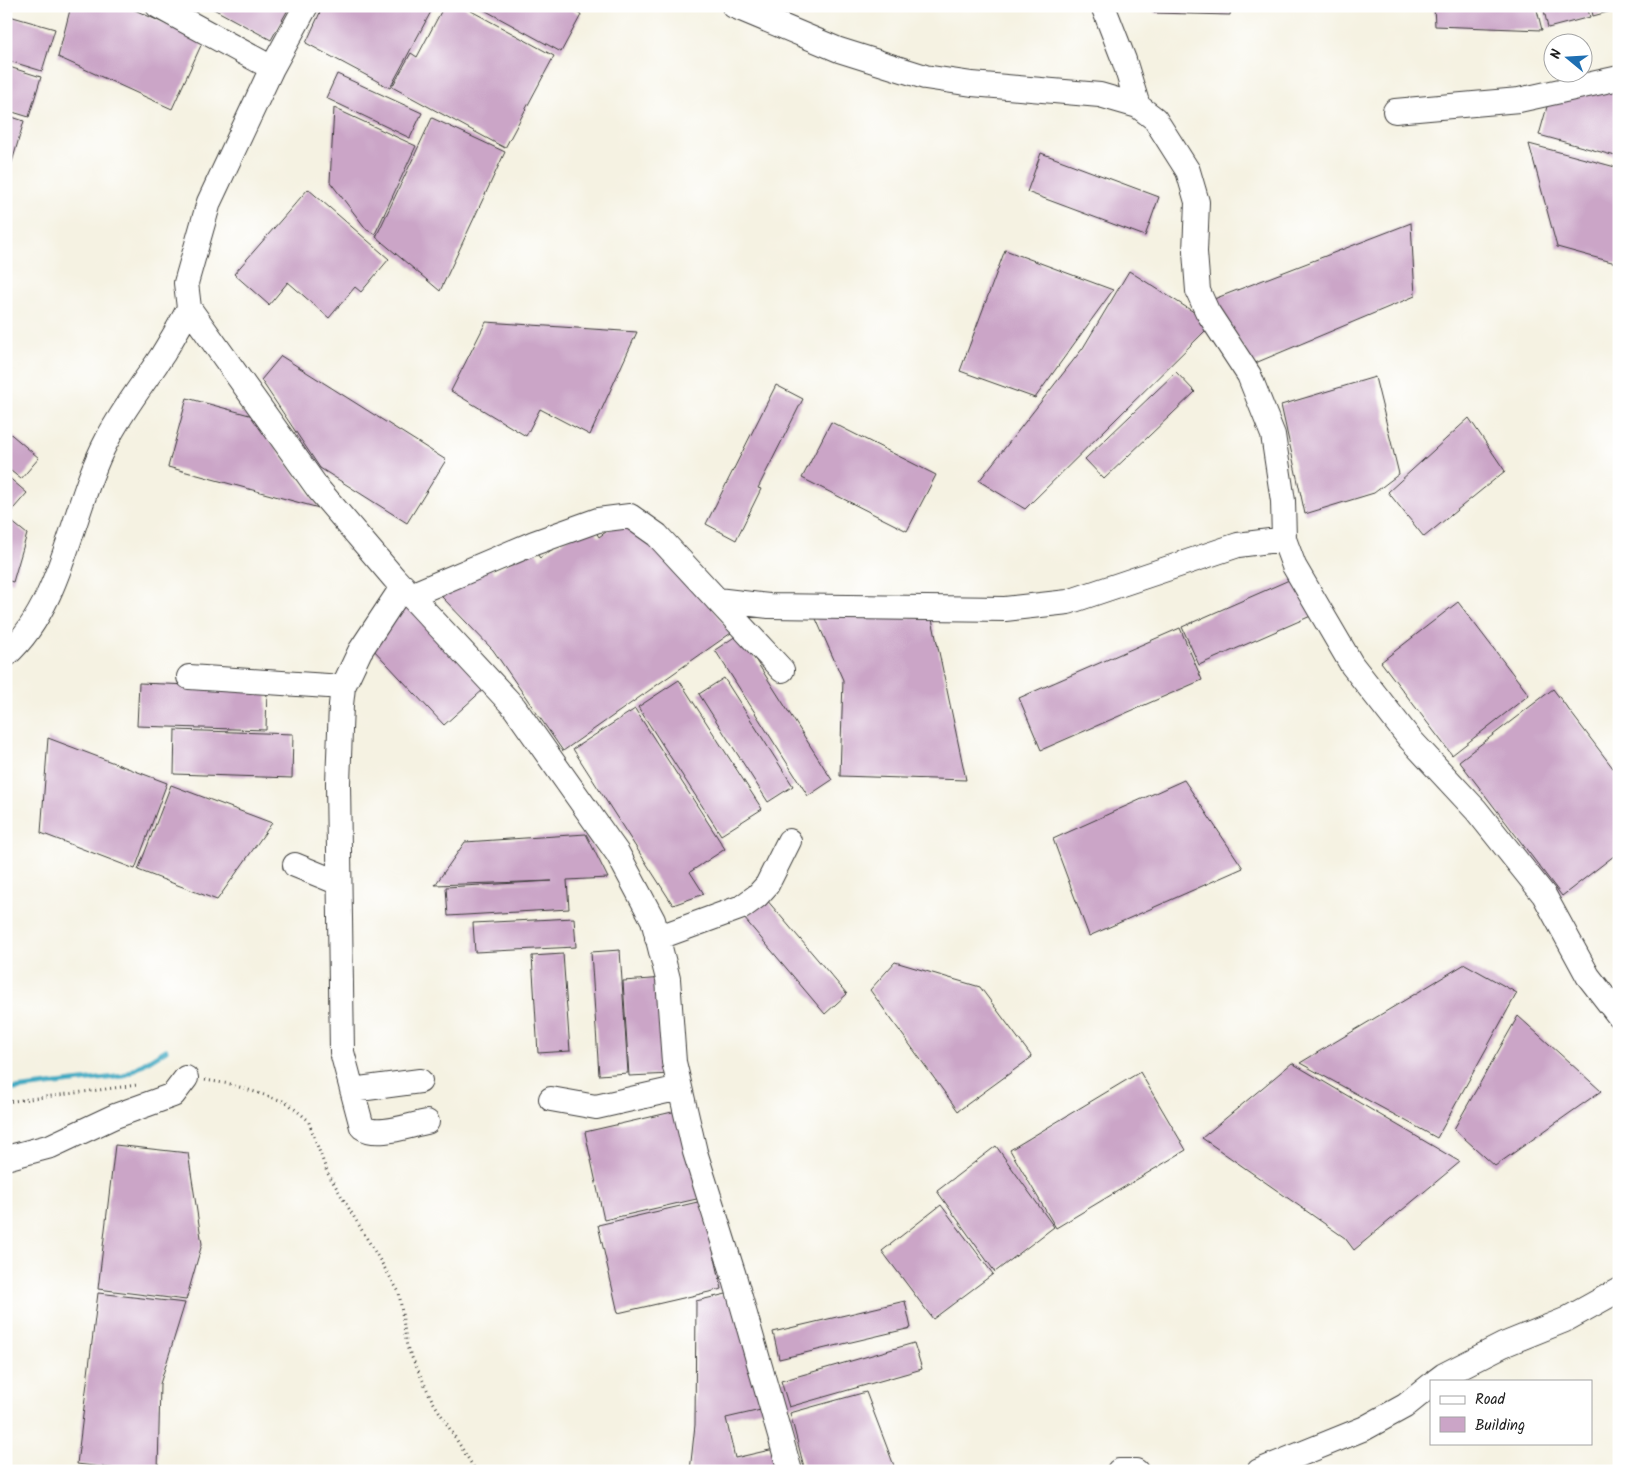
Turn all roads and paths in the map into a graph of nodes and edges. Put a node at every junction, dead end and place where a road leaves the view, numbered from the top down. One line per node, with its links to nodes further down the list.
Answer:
1 (158, 6): 5 (street)
2 (306, 6): 5 (street)
3 (734, 6): 7 (street)
4 (1103, 6): 7 (street)
5 (272, 68): 9 (street)
6 (1619, 78): 8 (street)
7 (1138, 106): 10 (street)
8 (1395, 111)
9 (190, 308): 11 (street); 13 (street)
10 (1284, 539): 12 (street); 21 (street)
11 (407, 591): 12 (street); 16 (street); 20 (street)
12 (717, 600): 14 (street)
13 (6, 655)
14 (782, 670)
15 (189, 677): 16 (street)
16 (343, 688): 19 (street)
17 (789, 841): 20 (street)
18 (294, 865): 19 (street)
19 (339, 883): 26 (street)
20 (658, 938): 25 (street)
21 (1619, 1016)
22 (186, 1078): 30 (street); 34 (path)
23 (420, 1081): 26 (street)
24 (141, 1085): 28 (path)
25 (680, 1088): 27 (street); 35 (street)
26 (352, 1090): 29 (street)
27 (551, 1099)
28 (6, 1102)
29 (427, 1122)
30 (6, 1158)
31 (1619, 1290): 32 (street)
32 (1437, 1380)
33 (1430, 1386): 38 (street)
34 (476, 1471)
35 (790, 1471)
36 (1119, 1471): 37 (street)
37 (1136, 1471)
38 (1259, 1471)

